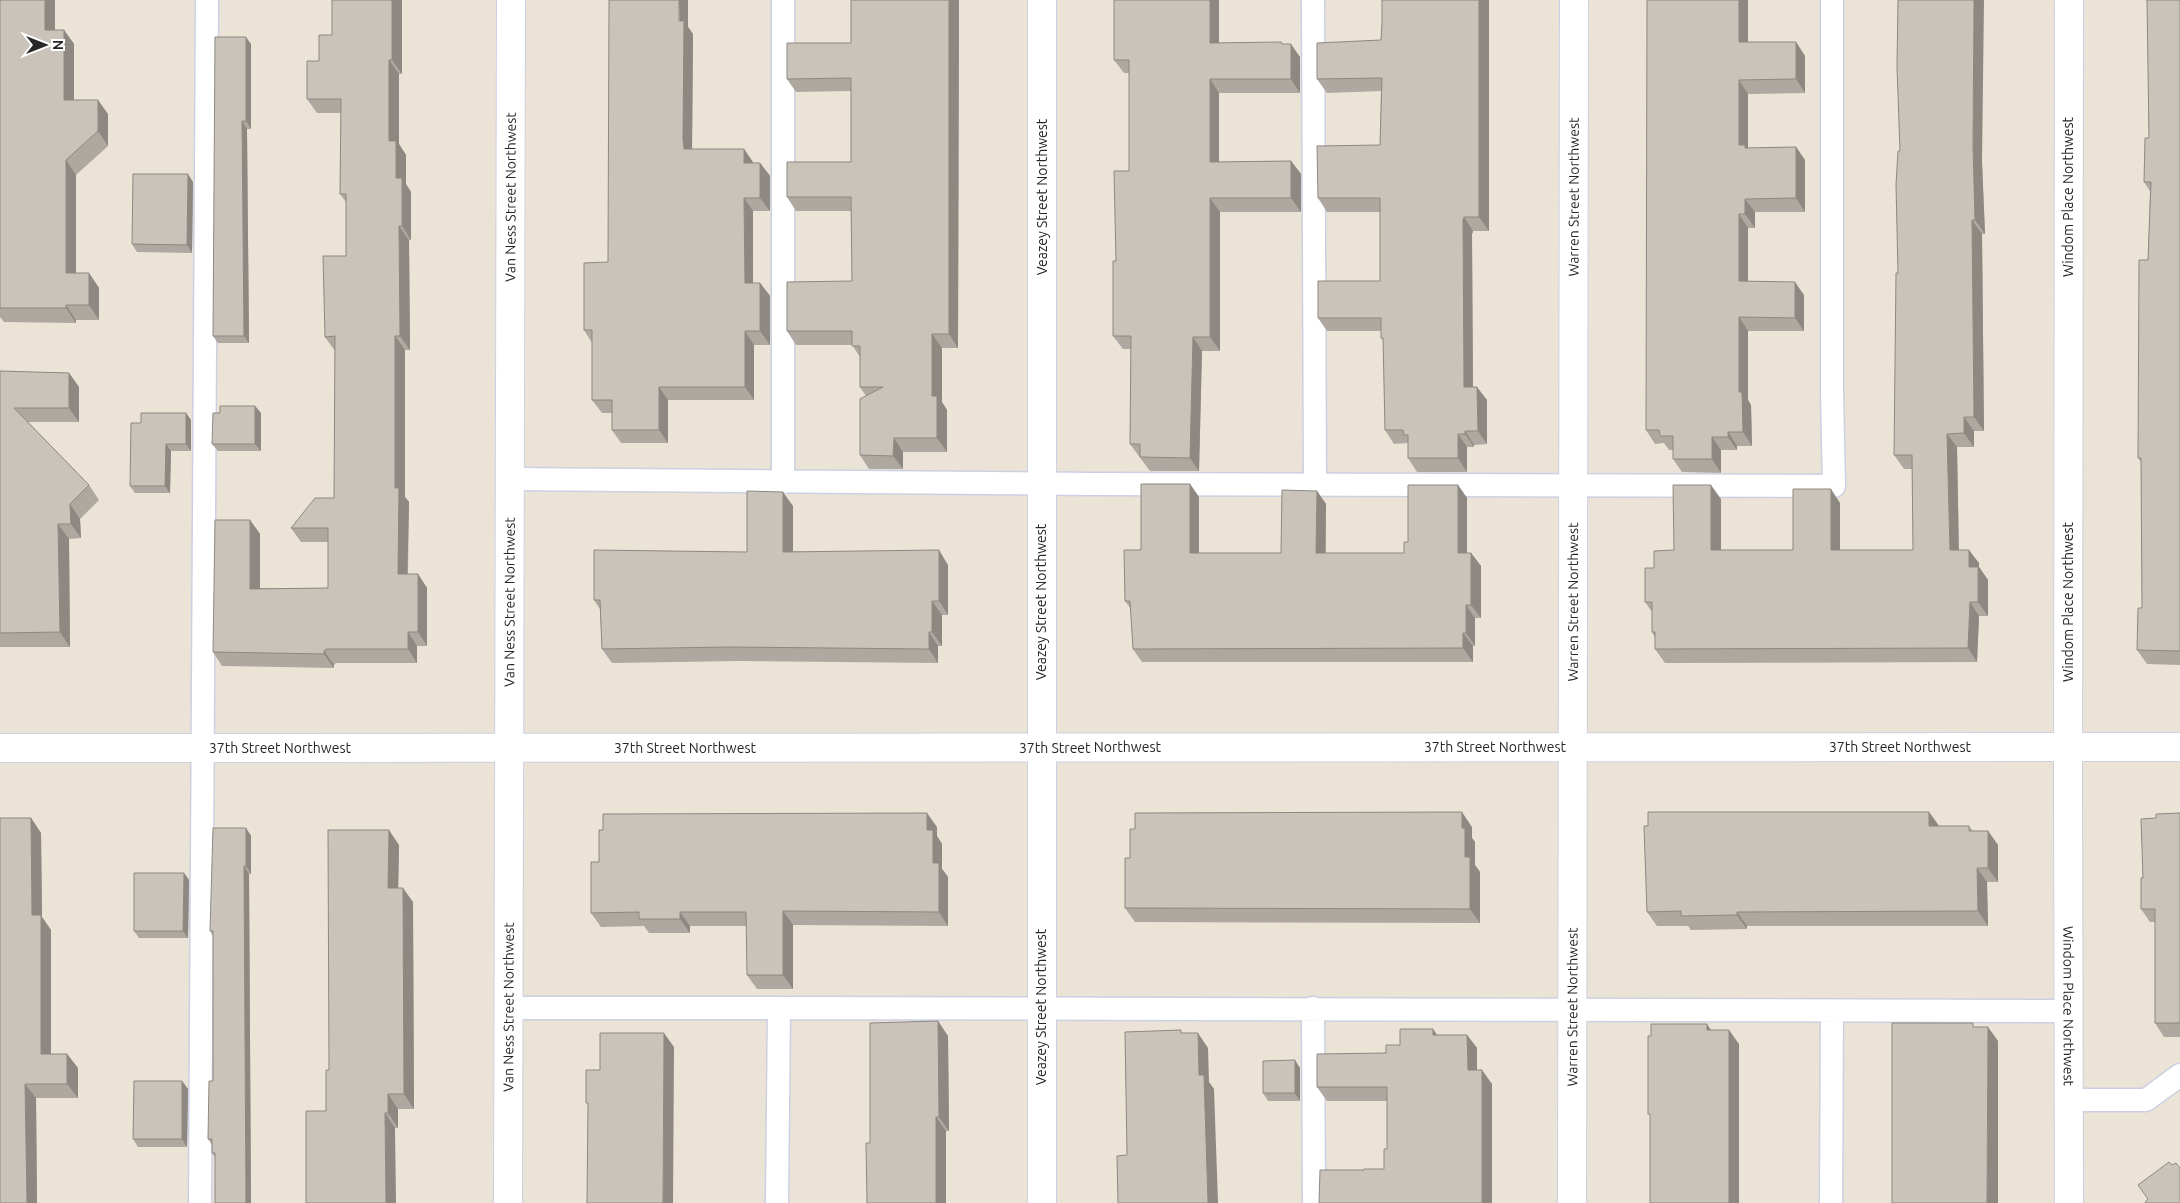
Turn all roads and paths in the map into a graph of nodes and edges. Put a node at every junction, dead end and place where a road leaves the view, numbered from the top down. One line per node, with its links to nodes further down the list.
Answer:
1 (208, 0): 15 (lane)
2 (512, 0): 9 (street, Van Ness Street Northwest)
3 (783, 0): 10 (lane)
4 (1042, 0): 11 (street, Veazey Street Northwest)
5 (1313, 0): 12 (lane)
6 (1574, 0): 13 (street, Warren Street Northwest)
7 (1832, 0): 13 (lane)
8 (2069, 0): 19 (street, Windom Place Northwest)
9 (511, 479): 10 (lane); 16 (street, Van Ness Street Northwest)
10 (783, 482): 11 (lane)
11 (1041, 484): 12 (lane); 17 (street, Veazey Street Northwest)
12 (1315, 485): 13 (lane)
13 (1573, 486): 14 (street, Warren Street Northwest)
14 (1572, 746): 17 (street, 37th Street Northwest); 19 (street, 37th Street Northwest); 25 (street, Warren Street Northwest)
15 (204, 747): 16 (street, 37th Street Northwest); 18 (street, 37th Street Northwest); 30 (lane)
16 (510, 747): 17 (street, 37th Street Northwest); 21 (street, Van Ness Street Northwest)
17 (1041, 747): 23 (street, Veazey Street Northwest)
18 (0, 748)
19 (2068, 748): 20 (street, 37th Street Northwest); 27 (street, Windom Place Northwest)
20 (2180, 748)
21 (509, 1008): 22 (lane); 31 (street, Van Ness Street Northwest)
22 (779, 1008): 23 (lane); 32 (lane)
23 (1041, 1008): 24 (lane); 33 (street, Veazey Street Northwest)
24 (1313, 1008): 25 (lane); 34 (lane)
25 (1572, 1010): 26 (lane); 35 (street, Warren Street Northwest)
26 (1832, 1010): 27 (lane); 36 (lane)
27 (2068, 1011): 29 (street, Windom Place Northwest)
28 (2180, 1075): 29 (lane)
29 (2068, 1100): 37 (street, Windom Place Northwest)
30 (200, 1203)
31 (508, 1203)
32 (777, 1203)
33 (1042, 1203)
34 (1314, 1203)
35 (1572, 1203)
36 (1831, 1203)
37 (2069, 1203)

